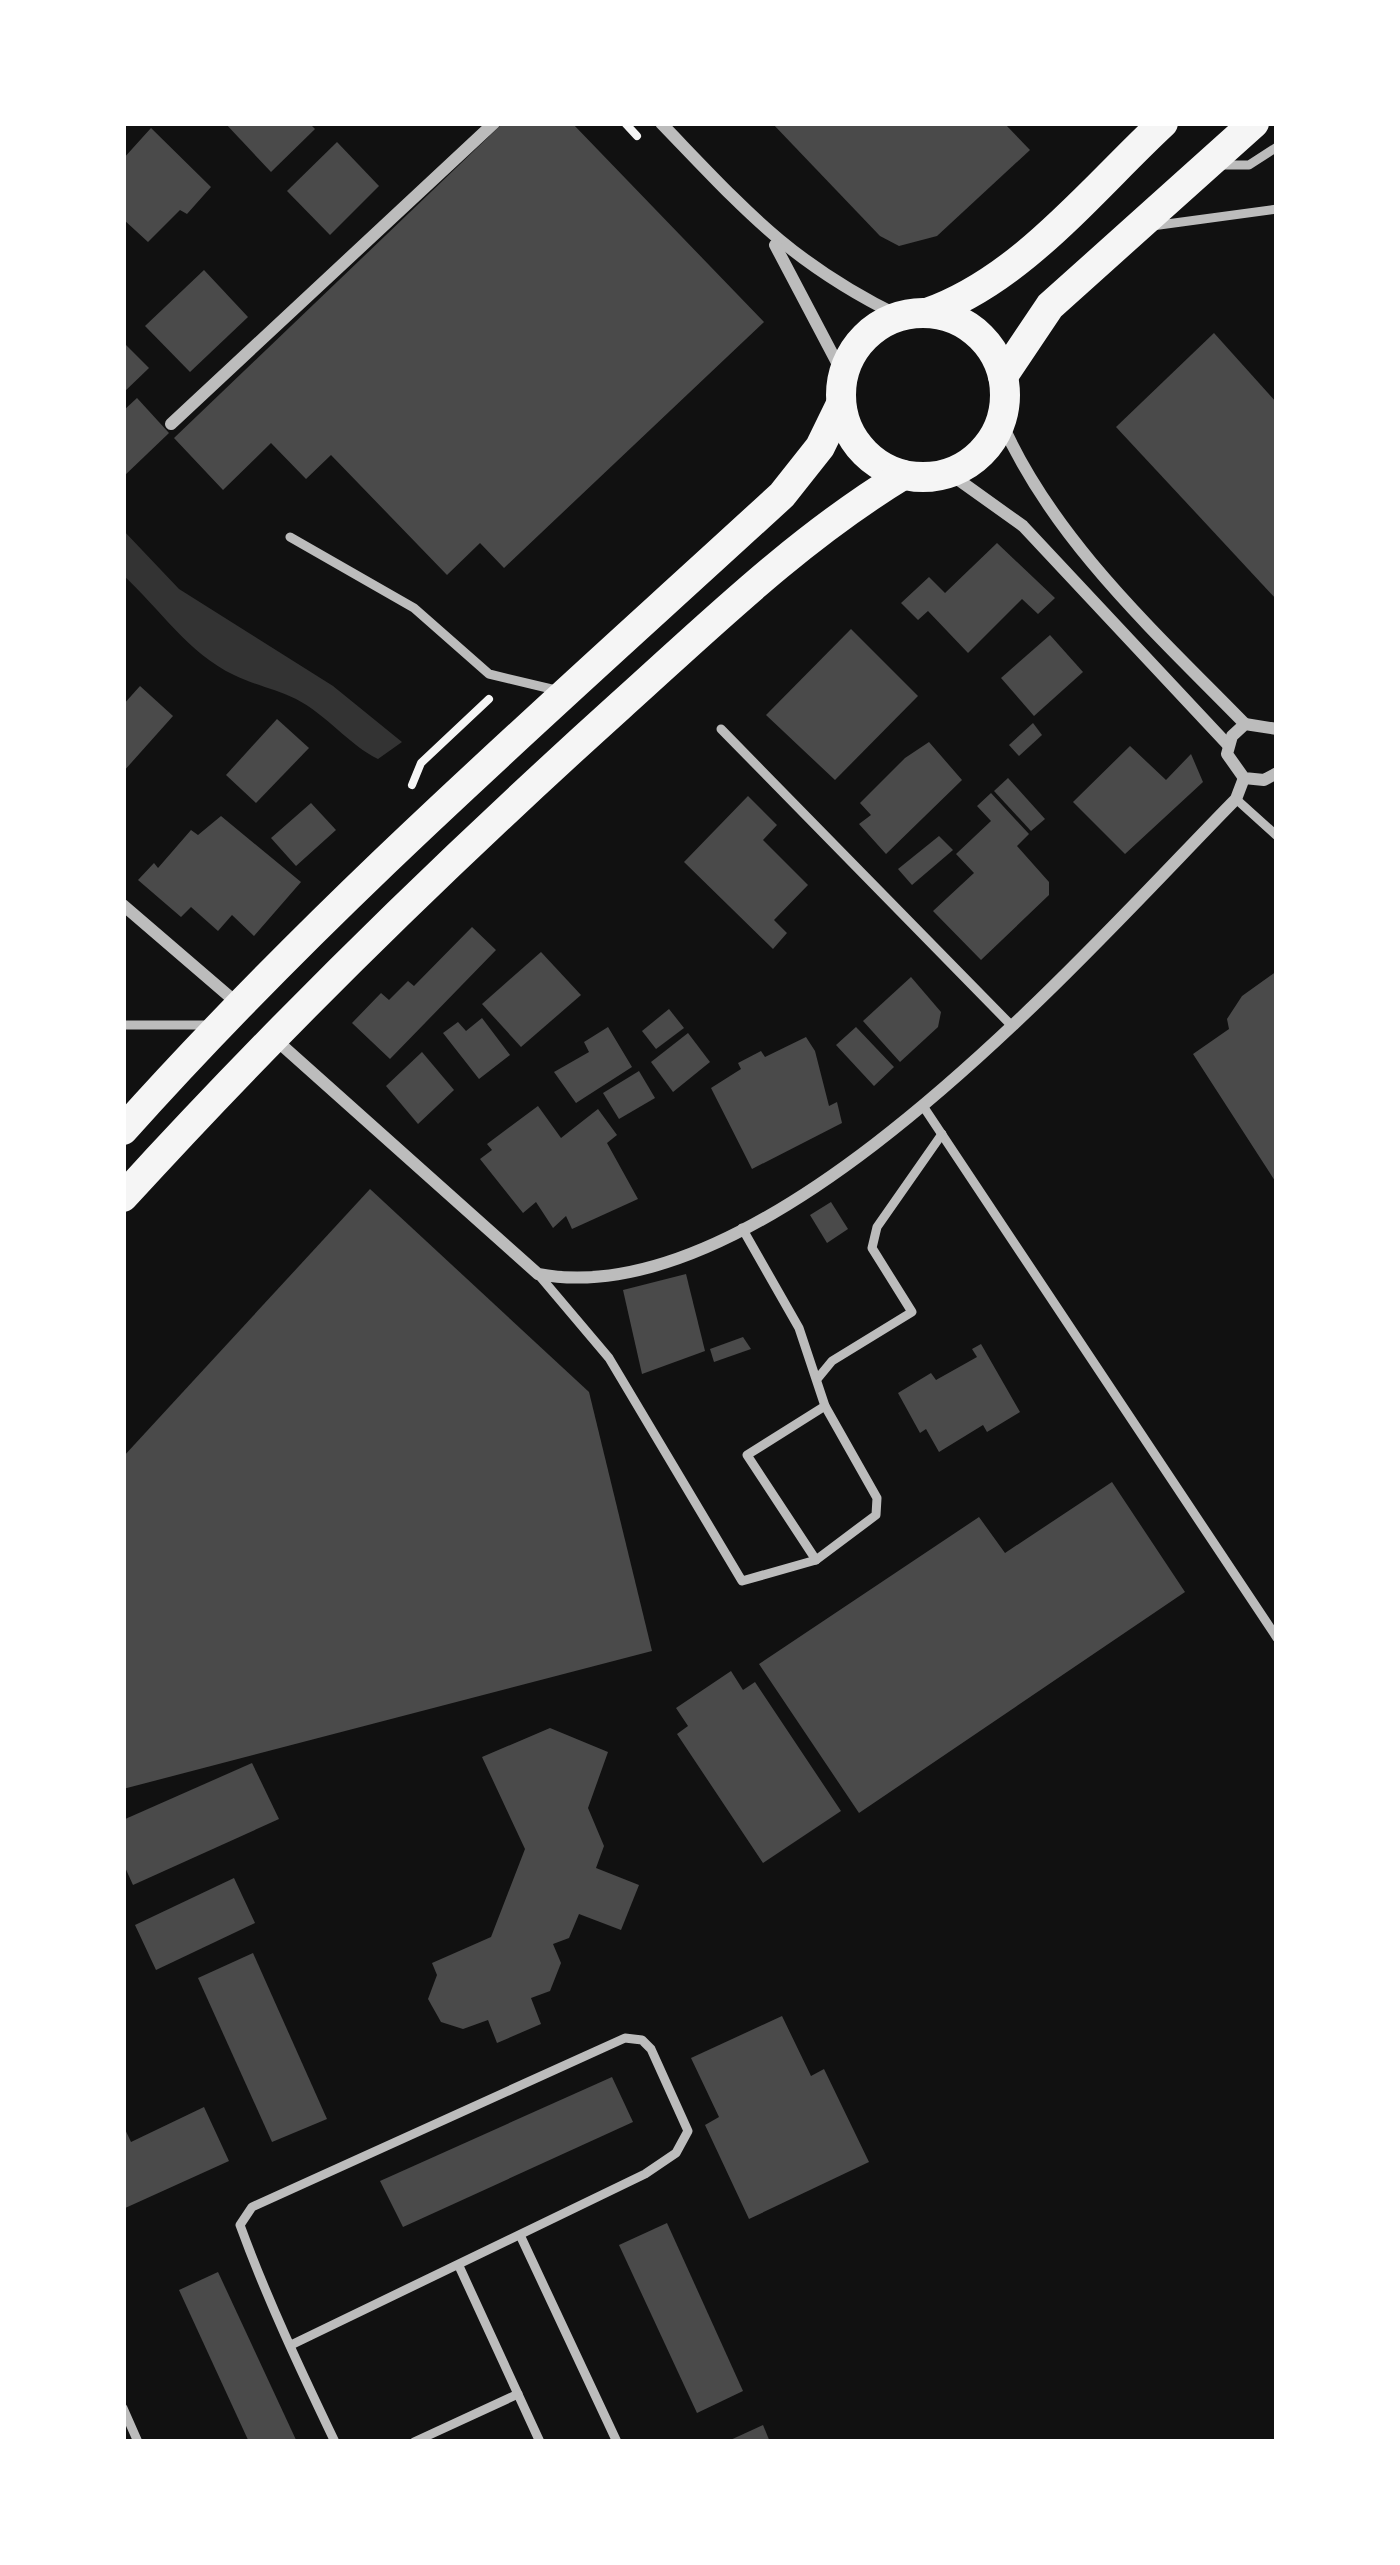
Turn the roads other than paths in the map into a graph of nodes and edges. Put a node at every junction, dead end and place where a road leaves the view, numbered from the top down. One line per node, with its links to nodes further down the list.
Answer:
1 (494, 123): 14 (street)
2 (661, 123): 9 (street)
3 (1163, 123): 10 (main road)
4 (1254, 123): 6 (main road)
5 (1277, 147): 6 (lane)
6 (1204, 166): 8 (main road)
7 (1277, 209): 8 (lane)
8 (1129, 230): 11 (main road)
9 (772, 239): 10 (street); 12 (street)
10 (912, 315): 11 (main road); 12 (main road)
11 (1003, 376): 13 (main road)
12 (842, 389): 16 (main road); 18 (main road)
13 (1001, 421): 15 (main road); 19 (street)
14 (171, 424)
15 (949, 473): 16 (main road); 22 (street)
16 (903, 475): 31 (main road)
17 (290, 537): 18 (lane)
18 (566, 692): 28 (main road)
19 (1245, 724): 21 (street); 22 (street)
20 (721, 729): 30 (lane)
21 (1277, 729)
22 (1228, 745): 24 (street)
23 (1277, 773): 24 (street)
24 (1244, 778): 25 (street)
25 (1236, 799): 26 (lane); 30 (street)
26 (1277, 836)
27 (123, 904): 28 (street)
28 (227, 1014): 29 (lane); 33 (main road)
29 (123, 1025)
30 (1011, 1025): 32 (street)
31 (271, 1036): 35 (main road); 37 (street)
32 (923, 1106): 34 (lane); 36 (street)
33 (123, 1130)
34 (942, 1134): 38 (lane); 41 (lane)
35 (123, 1197)
36 (742, 1228): 37 (street); 38 (lane)
37 (538, 1274): 40 (lane)
38 (818, 1378): 39 (lane)
39 (825, 1406): 40 (lane); 40 (lane)
40 (816, 1560)
41 (1277, 1638)
42 (520, 2235): 43 (lane); 44 (lane); 51 (lane)
43 (459, 2266): 44 (lane); 45 (lane)
44 (291, 2345): 48 (lane)
45 (518, 2394): 49 (lane); 50 (lane)
46 (123, 2408): 47 (lane)
47 (139, 2442)
48 (334, 2442)
49 (414, 2442)
50 (540, 2442)
51 (617, 2442)

